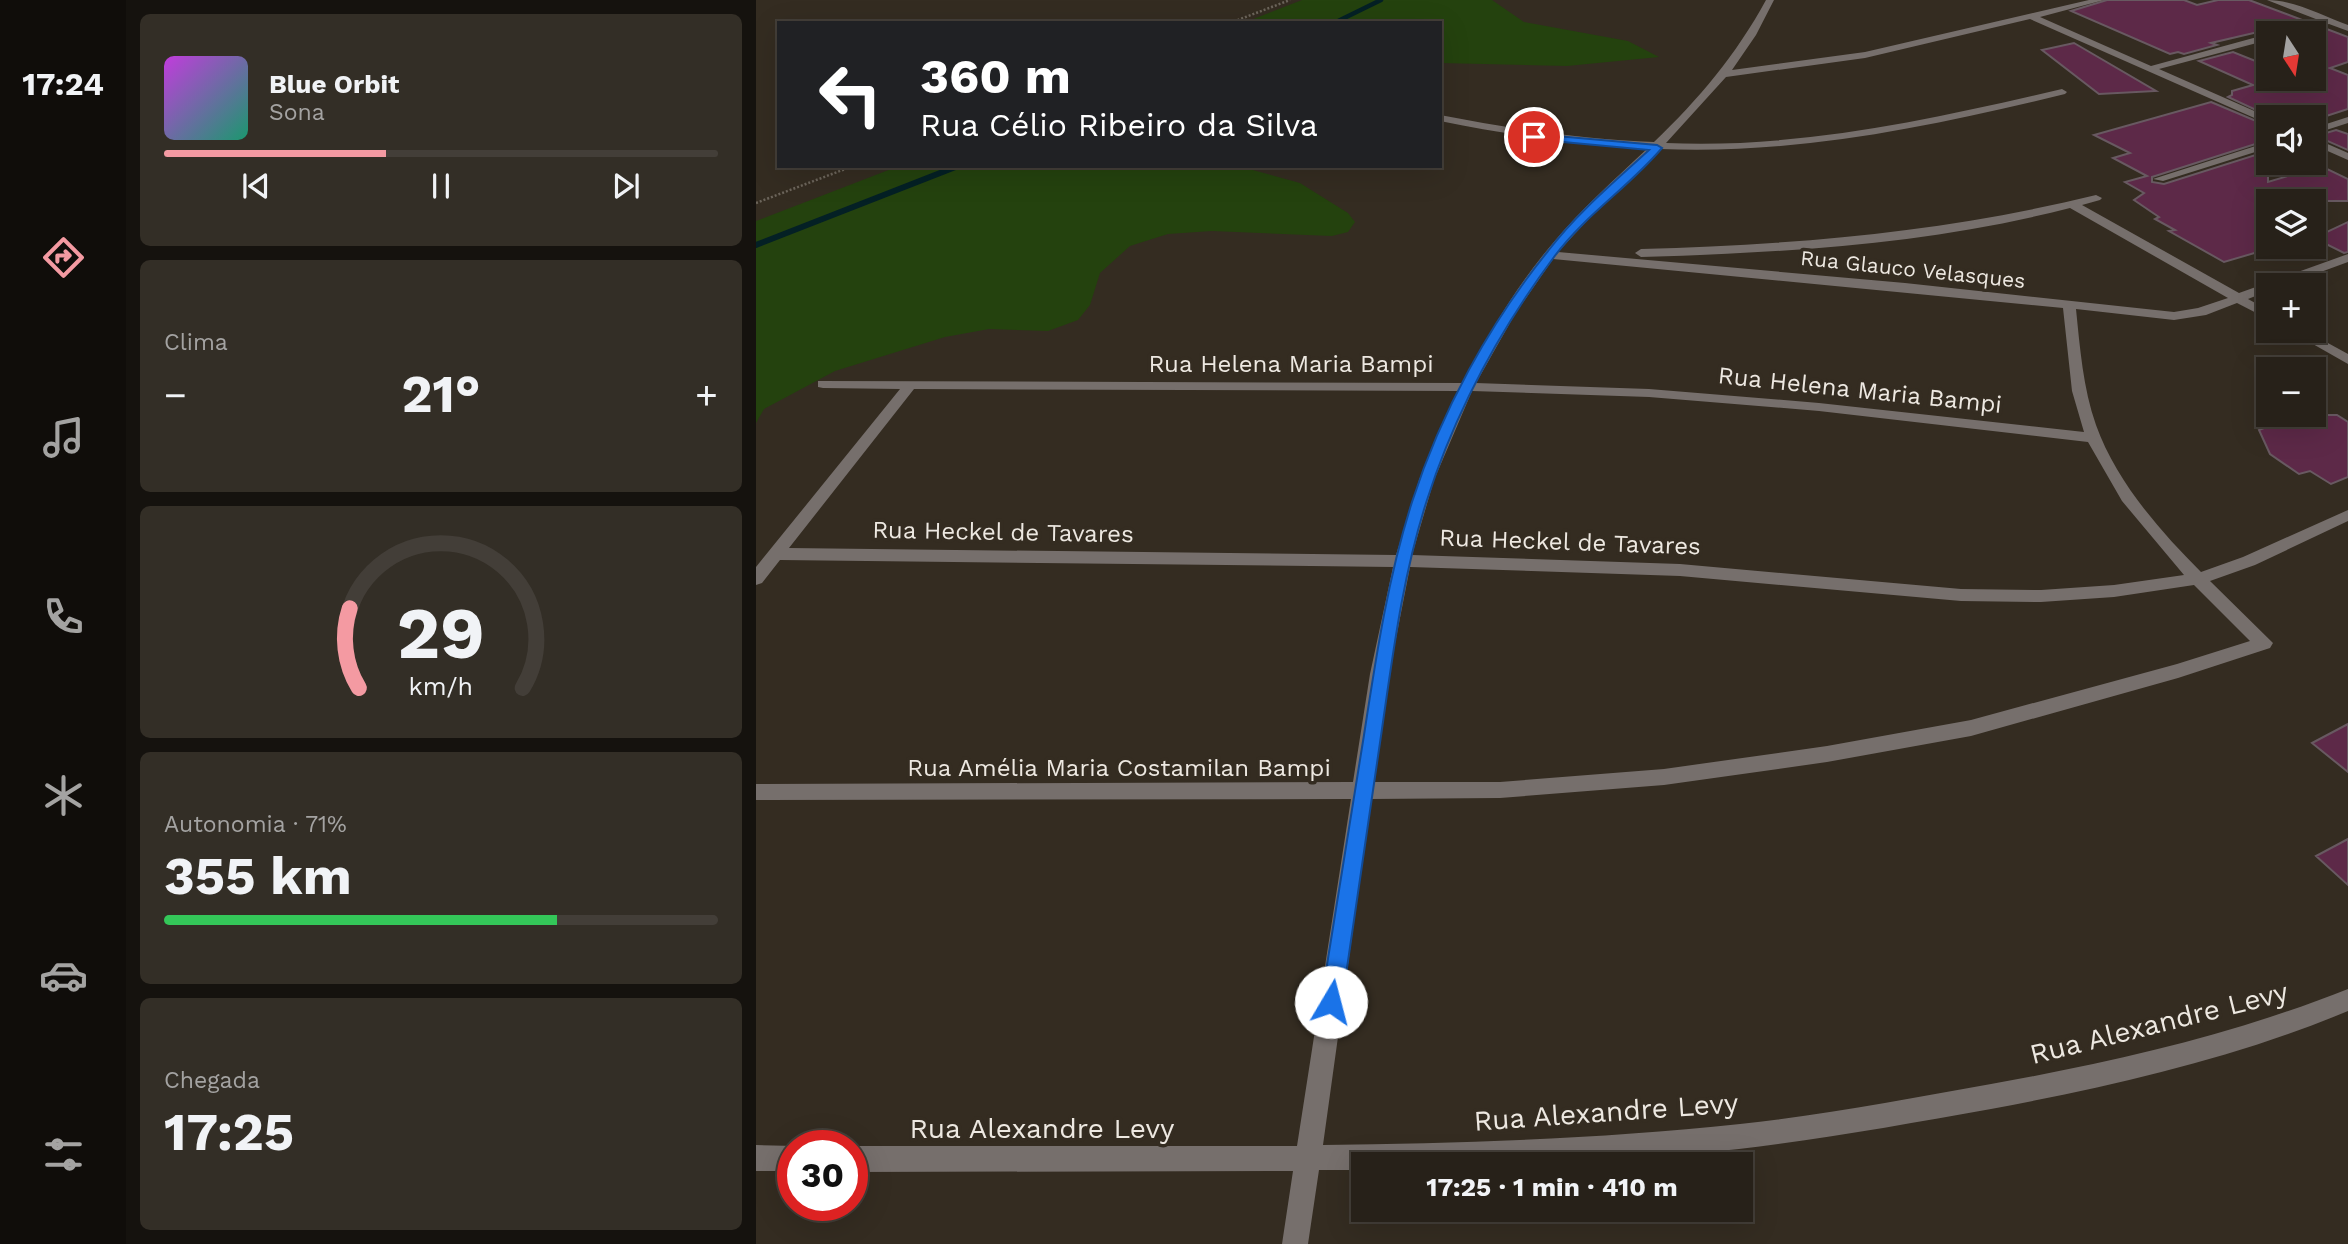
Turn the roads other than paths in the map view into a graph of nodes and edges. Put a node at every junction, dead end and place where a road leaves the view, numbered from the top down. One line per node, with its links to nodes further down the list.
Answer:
1 (2099, 0): 4 (street)
2 (2271, 0): 6 (street)
3 (1773, 1): 11 (street)
4 (2031, 16): 10 (street); 11 (street)
5 (2348, 16): 6 (street)
6 (2329, 21): 7 (street); 8 (street)
7 (2326, 22)
8 (2348, 28)
9 (2256, 40): 10 (street)
10 (2150, 69): 13 (street)
11 (1725, 74): 18 (street)
12 (2062, 92): 18 (street)
13 (2256, 116)
14 (1442, 118): 18 (street)
15 (2348, 120): 16 (street)
16 (2326, 127)
17 (2326, 147): 20 (street)
18 (1657, 148): 24 (street)
19 (2256, 149): 21 (street)
20 (2348, 157)
21 (2159, 179)
22 (2096, 198): 23 (street)
23 (2073, 205): 24 (street); 28 (street)
24 (1550, 254): 29 (street, Rua Glauco Velasques); 35 (street)
25 (2348, 258): 26 (street)
26 (2307, 273)
27 (2256, 292): 28 (street, Rua Glauco Velasques)
28 (2239, 298): 29 (street, Rua Glauco Velasques); 30 (street)
29 (2069, 304): 36 (street)
30 (2256, 308)
31 (2318, 343): 32 (street)
32 (2348, 360)
33 (823, 384): 34 (street, Rua Helena Maria Bampi)
34 (910, 385): 35 (street, Rua Helena Maria Bampi); 38 (street)
35 (1466, 387): 36 (street, Rua Helena Maria Bampi); 39 (street)
36 (2094, 438): 41 (street)
37 (2348, 515): 41 (street, Rua Heckel de Tavares)
38 (775, 554): 39 (street, Rua Heckel de Tavares); 40 (street)
39 (1403, 560): 41 (street, Rua Heckel de Tavares); 43 (street)
40 (756, 579)
41 (2198, 579): 43 (street, Rua Amélia Maria Costamilan Bampi)
42 (756, 792): 43 (street, Rua Amélia Maria Costamilan Bampi)
43 (1362, 792): 48 (street)
44 (2348, 1000): 48 (street, Rua Alexandre Levy)
45 (756, 1158): 46 (street)
46 (777, 1158)
47 (868, 1158): 48 (street, Rua Alexandre Levy)
48 (1308, 1160): 49 (street)
49 (1295, 1244)

